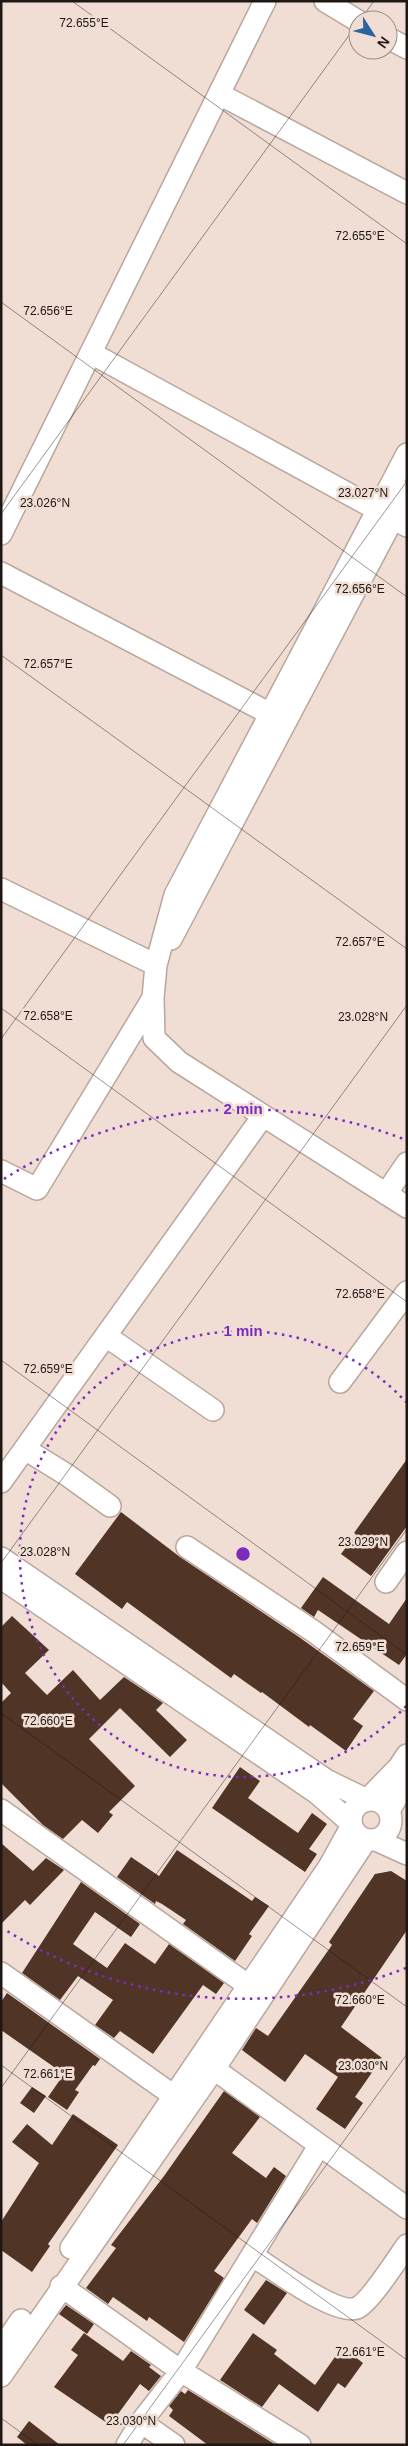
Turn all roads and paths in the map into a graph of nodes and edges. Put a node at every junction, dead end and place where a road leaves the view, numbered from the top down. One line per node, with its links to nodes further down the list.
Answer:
1 (265, 1): 4 (street)
2 (324, 1): 3 (street)
3 (348, 14)
4 (219, 94): 5 (street); 6 (street)
5 (407, 193)
6 (91, 353): 9 (street); 10 (street)
7 (407, 454): 9 (street)
8 (407, 492): 9 (street)
9 (392, 519): 12 (street)
10 (1, 534)
11 (1, 573): 12 (street)
12 (278, 718): 14 (street)
13 (1, 889): 14 (street)
14 (156, 965): 15 (street)
15 (153, 998): 16 (street); 18 (street)
16 (263, 1116): 19 (street); 22 (street)
17 (407, 1163): 19 (street)
18 (1, 1171)
19 (386, 1194): 20 (street)
20 (407, 1207)
21 (407, 1292): 23 (street)
22 (106, 1336): 24 (street); 25 (street)
23 (340, 1382)
24 (213, 1410)
25 (25, 1449): 26 (street); 27 (street)
26 (1, 1482)
27 (110, 1506)
28 (187, 1547): 33 (street)
29 (407, 1552): 32 (street)
30 (1, 1558): 36 (street)
31 (1, 1578): 39 (street)
32 (386, 1582)
33 (407, 1700)
34 (407, 1755): 36 (street)
35 (407, 1779): 38 (street)
36 (367, 1800): 38 (street); 39 (street)
37 (1, 1810): 43 (street)
38 (390, 1816): 39 (street); 40 (street)
39 (361, 1832): 41 (street); 43 (street); 44 (street)
40 (407, 1836)
41 (407, 1854)
42 (1, 1973): 45 (street)
43 (249, 1986): 45 (street)
44 (214, 2069): 46 (street); 50 (street)
45 (174, 2096): 51 (street)
46 (318, 2146): 47 (street); 49 (street)
47 (407, 2208)
48 (407, 2245): 49 (street)
49 (253, 2256): 52 (street)
50 (61, 2286): 52 (street); 53 (street)
51 (1, 2349)
52 (181, 2371): 54 (street); 57 (street)
53 (1, 2376)
54 (141, 2422): 55 (street); 56 (street)
55 (127, 2445)
56 (174, 2445)
57 (300, 2445)

